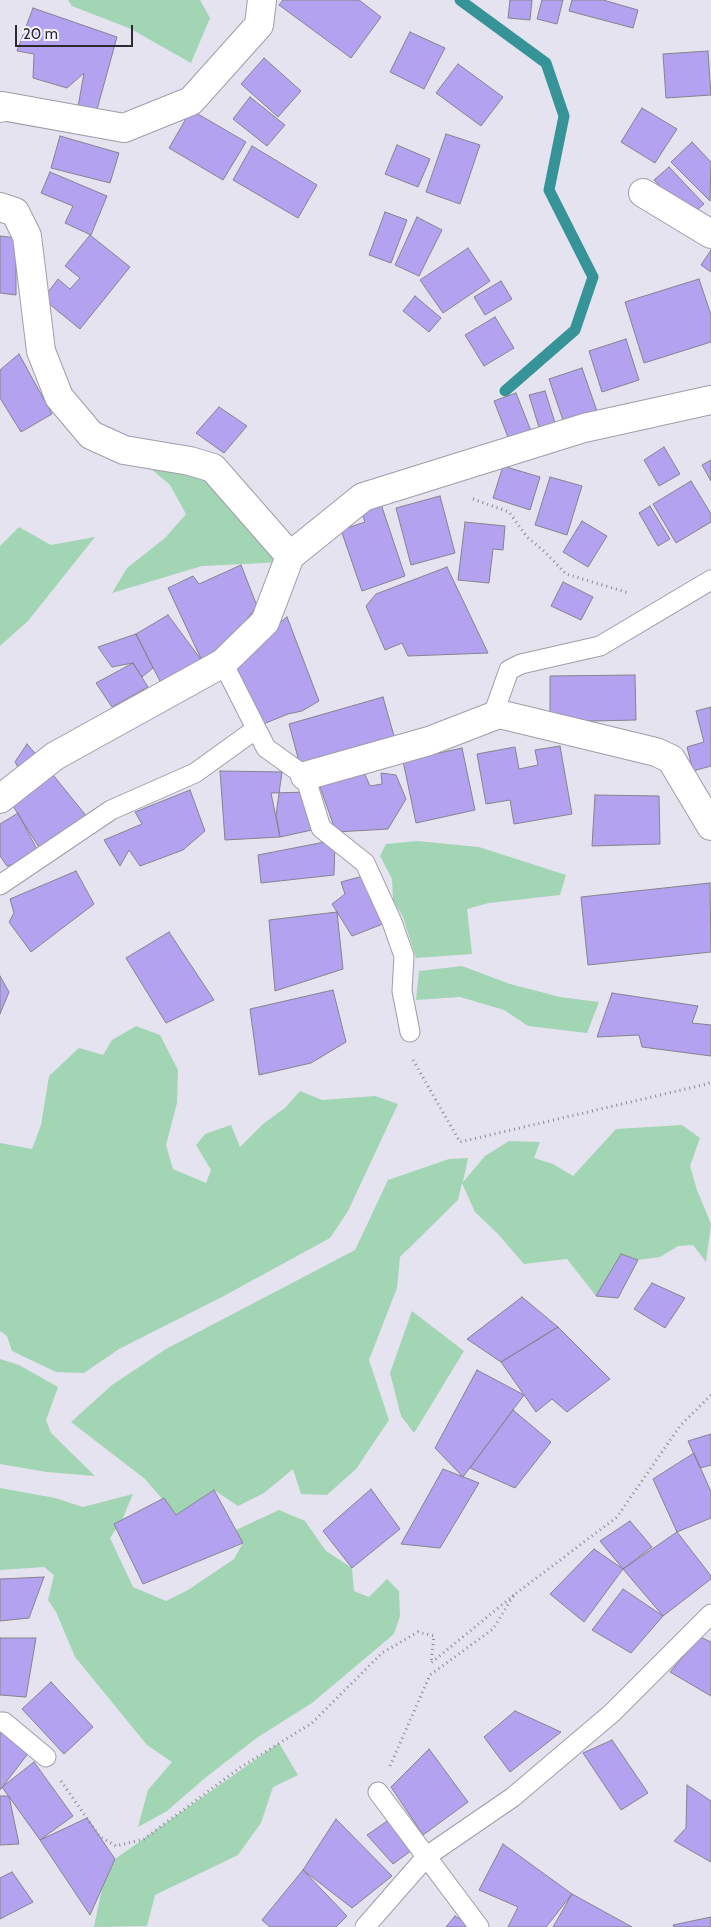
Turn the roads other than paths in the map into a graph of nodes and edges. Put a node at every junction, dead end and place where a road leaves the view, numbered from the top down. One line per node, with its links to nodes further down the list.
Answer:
1 (262, 0): 2 (street)
2 (0, 108)
3 (643, 193): 5 (street)
4 (0, 207): 7 (street)
5 (711, 234)
6 (711, 400): 7 (street)
7 (290, 556): 9 (street)
8 (711, 580): 10 (lane)
9 (224, 663): 11 (lane); 13 (street)
10 (493, 716): 12 (street); 14 (street)
11 (256, 729): 12 (lane); 15 (lane)
12 (305, 776): 16 (lane)
13 (0, 799)
14 (711, 824)
15 (0, 885)
16 (410, 1032)
17 (711, 1614): 21 (lane)
18 (0, 1722): 19 (lane)
19 (46, 1757)
20 (378, 1792): 21 (lane)
21 (427, 1856): 22 (lane); 23 (lane)
22 (365, 1927)
23 (479, 1927)

